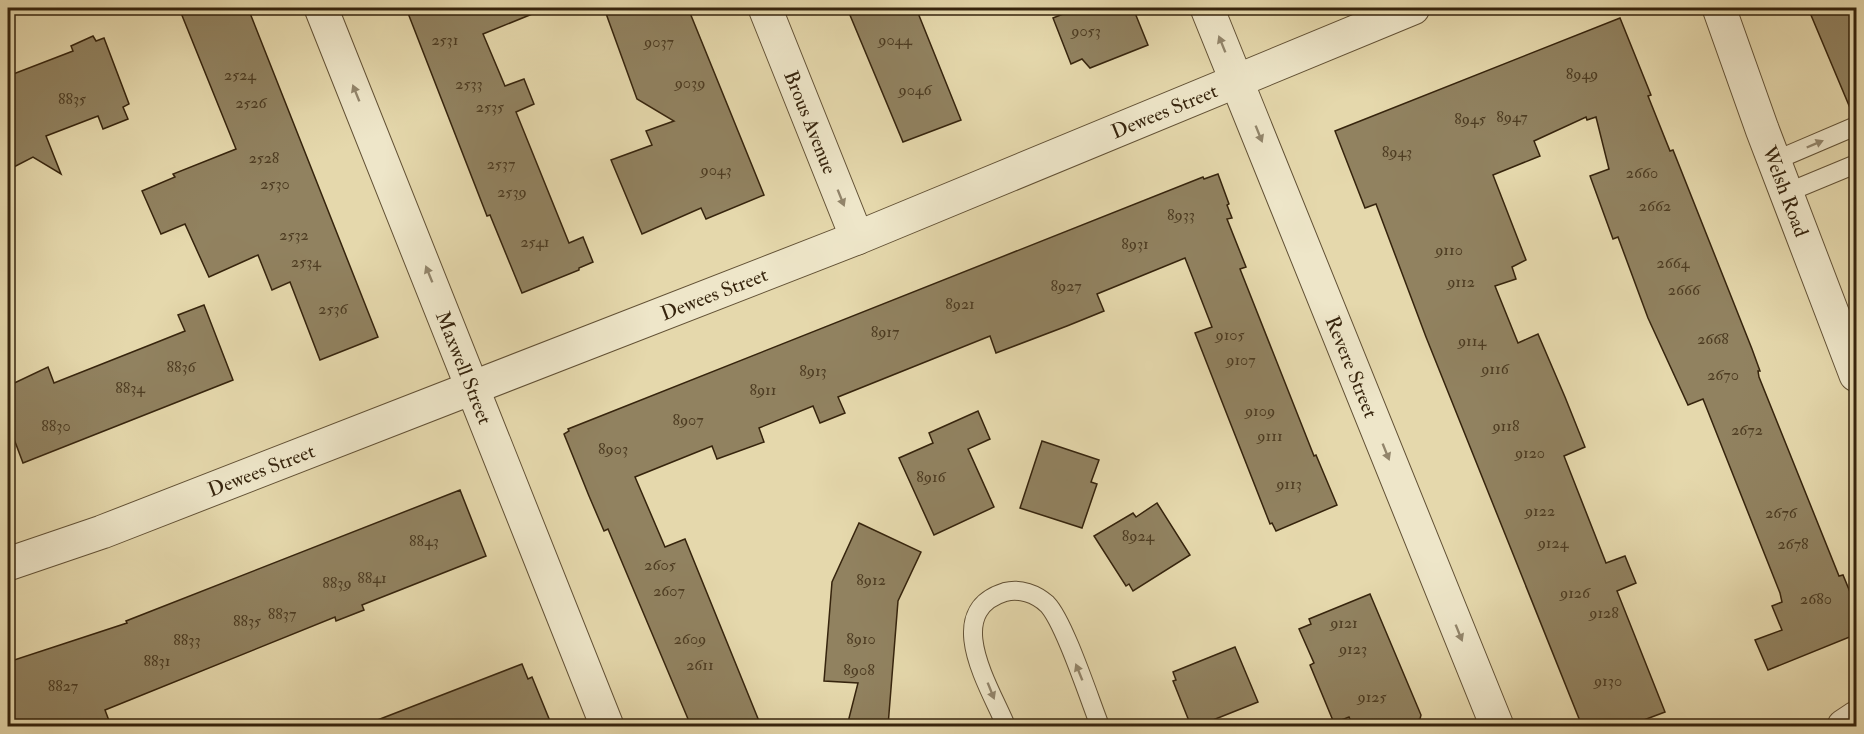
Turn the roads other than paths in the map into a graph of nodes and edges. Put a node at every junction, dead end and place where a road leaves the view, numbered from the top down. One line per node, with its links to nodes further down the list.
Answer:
1 (321, 8): 13 (street, Maxwell Street, one-way to 1)
2 (765, 8): 11 (street, Brous Avenue, one-way to 11)
3 (1207, 8): 6 (street, Revere Street, one-way to 3)
4 (1413, 8): 6 (street, Dewees Street)
5 (1719, 8): 8 (street, Welsh Road)
6 (1237, 80): 11 (street, Dewees Street); 19 (street, Revere Street, one-way to 19)
7 (1857, 126): 8 (lane, one-way to 7)
8 (1774, 161): 10 (street, Welsh Road)
9 (1857, 164): 10 (lane)
10 (1786, 193): 12 (street, Welsh Road)
11 (857, 238): 13 (street, Dewees Street)
12 (1857, 375)
13 (474, 386): 14 (street, Dewees Street); 16 (street, Maxwell Street)
14 (8, 564)
15 (1857, 718): 20 (street)
16 (607, 726)
17 (1006, 726): 18 (lane, one-way to 17)
18 (1100, 726)
19 (1497, 726)
20 (1844, 726)

